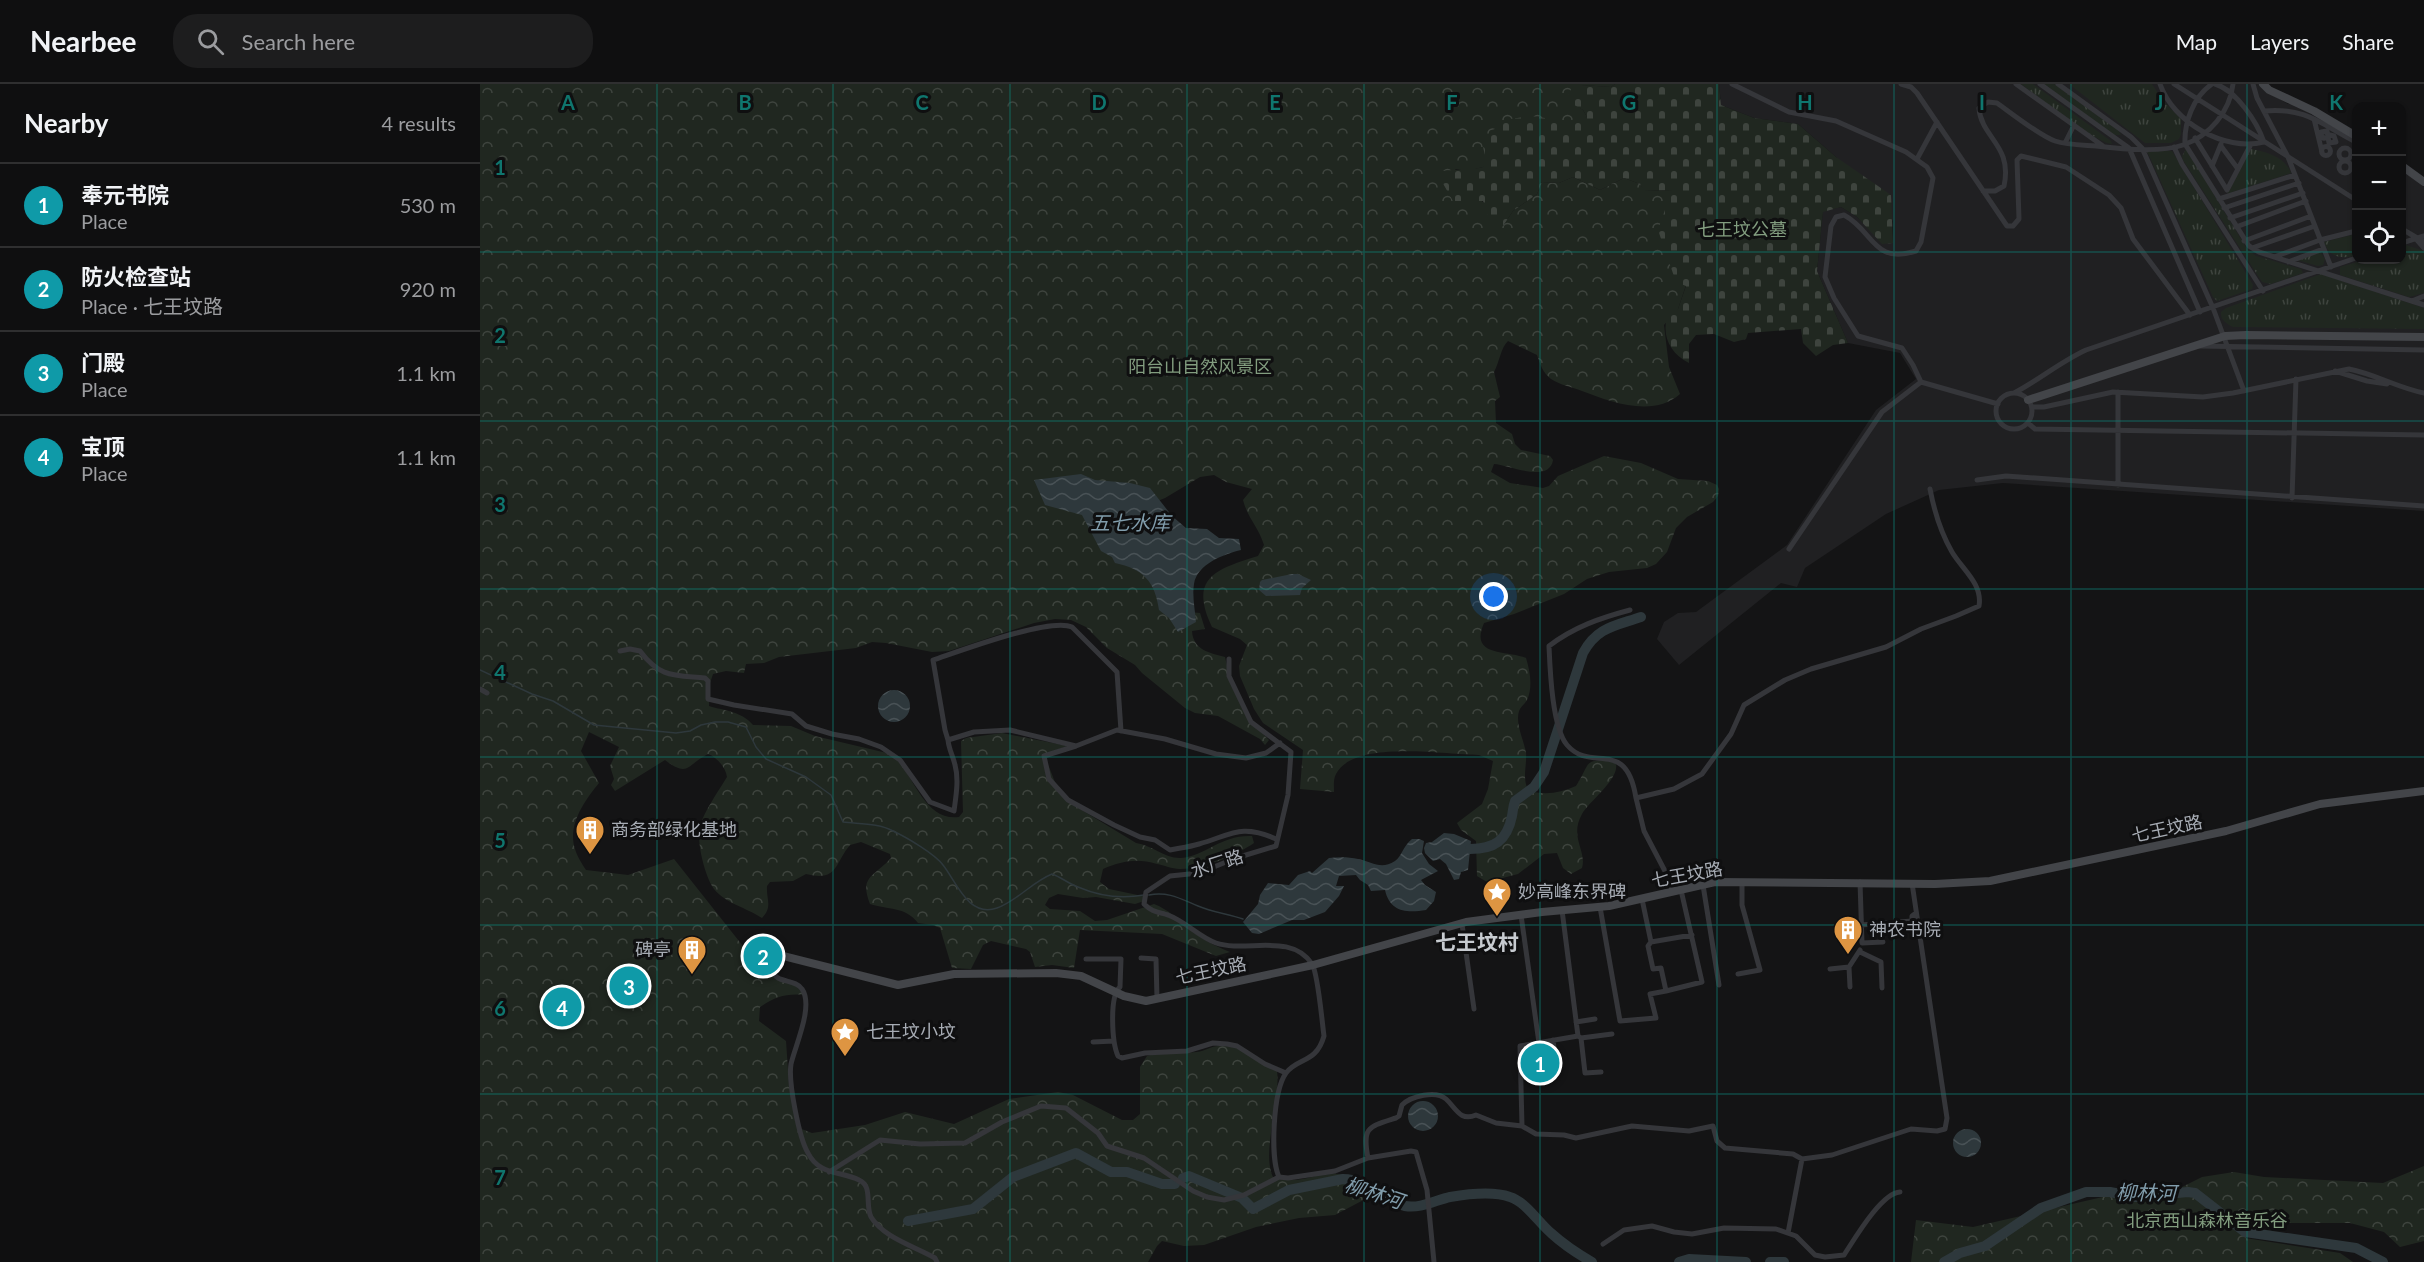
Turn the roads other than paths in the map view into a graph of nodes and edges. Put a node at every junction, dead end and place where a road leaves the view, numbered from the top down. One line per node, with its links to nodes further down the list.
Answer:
1 (1732, 84): 41 (street)
2 (1901, 84): 18 (street)
3 (2016, 84): 19 (street)
4 (2040, 84): 27 (street)
5 (2058, 84): 21 (street)
6 (2160, 84): 17 (street)
7 (2174, 84): 13 (street)
8 (2213, 84): 12 (street); 13 (street)
9 (2233, 84): 12 (street)
10 (2253, 84): 14 (street)
11 (2263, 84): 23 (street)
12 (2231, 96): 15 (street); 29 (street)
13 (2198, 99): 15 (street); 17 (street)
14 (2264, 111): 16 (street); 40 (street)
15 (2222, 115): 22 (street); 29 (street)
16 (2314, 119): 20 (street); 39 (street)
17 (2188, 120): 22 (street); 32 (street)
18 (1937, 122): 41 (street); 51 (street)
19 (2074, 125): 30 (street); 34 (street)
20 (2324, 128): 24 (street); 25 (street)
21 (2124, 131): 27 (street); 37 (street)
22 (2204, 133): 26 (street); 31 (street)
23 (2352, 134)
24 (2328, 137)
25 (2347, 137): 28 (street); 38 (street)
26 (2196, 138): 32 (street); 42 (street)
27 (2116, 139): 36 (street)
28 (2352, 140)
29 (2264, 142): 33 (street); 40 (street)
30 (2066, 143): 34 (street); 51 (street)
31 (2222, 143): 33 (street); 42 (street); 43 (street)
32 (2186, 144): 35 (street); 54 (street)
33 (2250, 146): 43 (street)
34 (2104, 147): 36 (street)
35 (2174, 147): 37 (street); 77 (street)
36 (2128, 148): 37 (street); 82 (street)
37 (2142, 148): 81 (street)
38 (2340, 150): 38 (street)
39 (2322, 152)
40 (2288, 157): 45 (street); 53 (street)
41 (1917, 159): 90 (street)
42 (2212, 166): 46 (street)
43 (2238, 169): 47 (street)
44 (2406, 169): 49 (street)
45 (2295, 175): 48 (street); 54 (street)
46 (2220, 179): 47 (street); 50 (street)
47 (2232, 180): 50 (street)
48 (2299, 183): 52 (street); 56 (street)
49 (2424, 183)
50 (2227, 189): 54 (street)
51 (1983, 191): 83 (street)
52 (2302, 193): 55 (street); 58 (street)
53 (2352, 197)
54 (2220, 199): 56 (street)
55 (2306, 201): 57 (street); 60 (street)
56 (2224, 208): 58 (street)
57 (2311, 216): 59 (street); 66 (street)
58 (2230, 218): 60 (street)
59 (2315, 226): 65 (street); 69 (street)
60 (2235, 227): 66 (street)
61 (2352, 232): 65 (street)
62 (2406, 232): 64 (street)
63 (2424, 236): 64 (street)
64 (2416, 238): 67 (street); 68 (street); 70 (street)
65 (2319, 240): 71 (street); 72 (street)
66 (2244, 241): 69 (street)
67 (2406, 242)
68 (2424, 242)
69 (2252, 248): 72 (street)
70 (2424, 248)
71 (2323, 249): 74 (street); 75 (street)
72 (2274, 257): 74 (street)
73 (2352, 259): 75 (street)
74 (2288, 262): 76 (street)
75 (2331, 267): 76 (street)
76 (2319, 272): 77 (street); 79 (street)
77 (2263, 291): 81 (street)
78 (2424, 296): 79 (street)
79 (2411, 302): 80 (street)
80 (2424, 304)
81 (2213, 308): 82 (street); 84 (street)
82 (2200, 312): 83 (street)
83 (2190, 315): 93 (street)
84 (2225, 336): 85 (street); 86 (street); 87 (street)
85 (2424, 337)
86 (2198, 346): 87 (street); 96 (street)
87 (2228, 346): 88 (street); 91 (street)
88 (2424, 350)
89 (2295, 379): 91 (street); 94 (street); 99 (street)
90 (1921, 382): 95 (street); 106 (street)
91 (2244, 391): 92 (street)
92 (2118, 392): 96 (street); 98 (street)
93 (2014, 393): 95 (street); 96 (street)
94 (2424, 393)
95 (1998, 404): 97 (street)
96 (2030, 404): 97 (street)
97 (2028, 423): 98 (street)
98 (2119, 431): 99 (street); 102 (street)
99 (2295, 433): 100 (street); 104 (street)
100 (2424, 435)
101 (1977, 480): 102 (street)
102 (2118, 485): 104 (street)
103 (1930, 489): 117 (street)
104 (2292, 498): 105 (street)
105 (2424, 506)
106 (1789, 549)
107 (1630, 610): 117 (street)
108 (620, 651): 113 (street)
109 (1229, 659): 114 (street)
110 (480, 689): 111 (street)
111 (487, 693)
112 (1121, 731): 113 (street); 114 (street); 115 (street)
113 (948, 740): 115 (street)
114 (1281, 743): 118 (street)
115 (1076, 746): 118 (street)
116 (2424, 791): 121 (street, 七王坟路)
117 (1636, 798): 123 (street)
118 (1276, 839): 139 (street, 水厂路)
119 (1742, 882): 120 (street, 七王坟路); 122 (street, 七王坟路); 142 (street)
120 (1860, 882): 121 (street, 七王坟路); 130 (street)
121 (1911, 884): 127 (street)
122 (1703, 885): 123 (street, 七王坟路); 143 (street)
123 (1677, 891): 124 (street, 七王坟路); 131 (street)
124 (1642, 899): 125 (street, 七王坟路); 132 (street)
125 (1599, 907): 126 (street, 七王坟路); 146 (street)
126 (1562, 910): 128 (street, 七王坟路); 151 (street)
127 (1916, 913): 130 (street); 163 (street)
128 (1521, 915): 129 (street, 七王坟路); 157 (street)
129 (1462, 924): 139 (street, 七王坟路); 149 (street)
130 (1861, 925): 134 (street)
131 (1692, 935): 132 (street); 146 (street)
132 (1651, 942): 146 (street)
133 (1883, 942): 134 (street)
134 (1862, 943): 135 (street)
135 (1860, 952): 140 (street); 145 (street)
136 (754, 957): 147 (street, 七王坟路); 164 (street)
137 (1142, 958): 148 (street)
138 (1086, 959): 147 (street)
139 (1313, 965): 148 (street, 七王坟路); 160 (street)
140 (1849, 967): 141 (street); 144 (street)
141 (1830, 969)
142 (1738, 974)
143 (1719, 985)
144 (1850, 987)
145 (1882, 988)
146 (1665, 990)
147 (1114, 991): 148 (street, 七王坟路); 155 (street)
148 (1157, 999)
149 (1474, 1009)
150 (1595, 1019): 151 (street)
151 (1576, 1022): 153 (street)
152 (1612, 1034): 153 (street)
153 (1580, 1037): 154 (street); 159 (street)
154 (1553, 1040): 157 (street); 158 (street)
155 (1114, 1041): 156 (street); 160 (street)
156 (1093, 1042)
157 (1539, 1043): 161 (street)
158 (1557, 1071)
159 (1602, 1072)
160 (1286, 1073): 165 (street)
161 (1522, 1126): 162 (street); 163 (street)
162 (1368, 1158): 165 (street); 170 (street)
163 (1802, 1159): 167 (street)
164 (828, 1172): 165 (street); 169 (street)
165 (1279, 1177)
166 (1900, 1192): 167 (street)
167 (1788, 1233): 168 (street)
168 (1603, 1244)
169 (937, 1262)
170 (1434, 1262)

